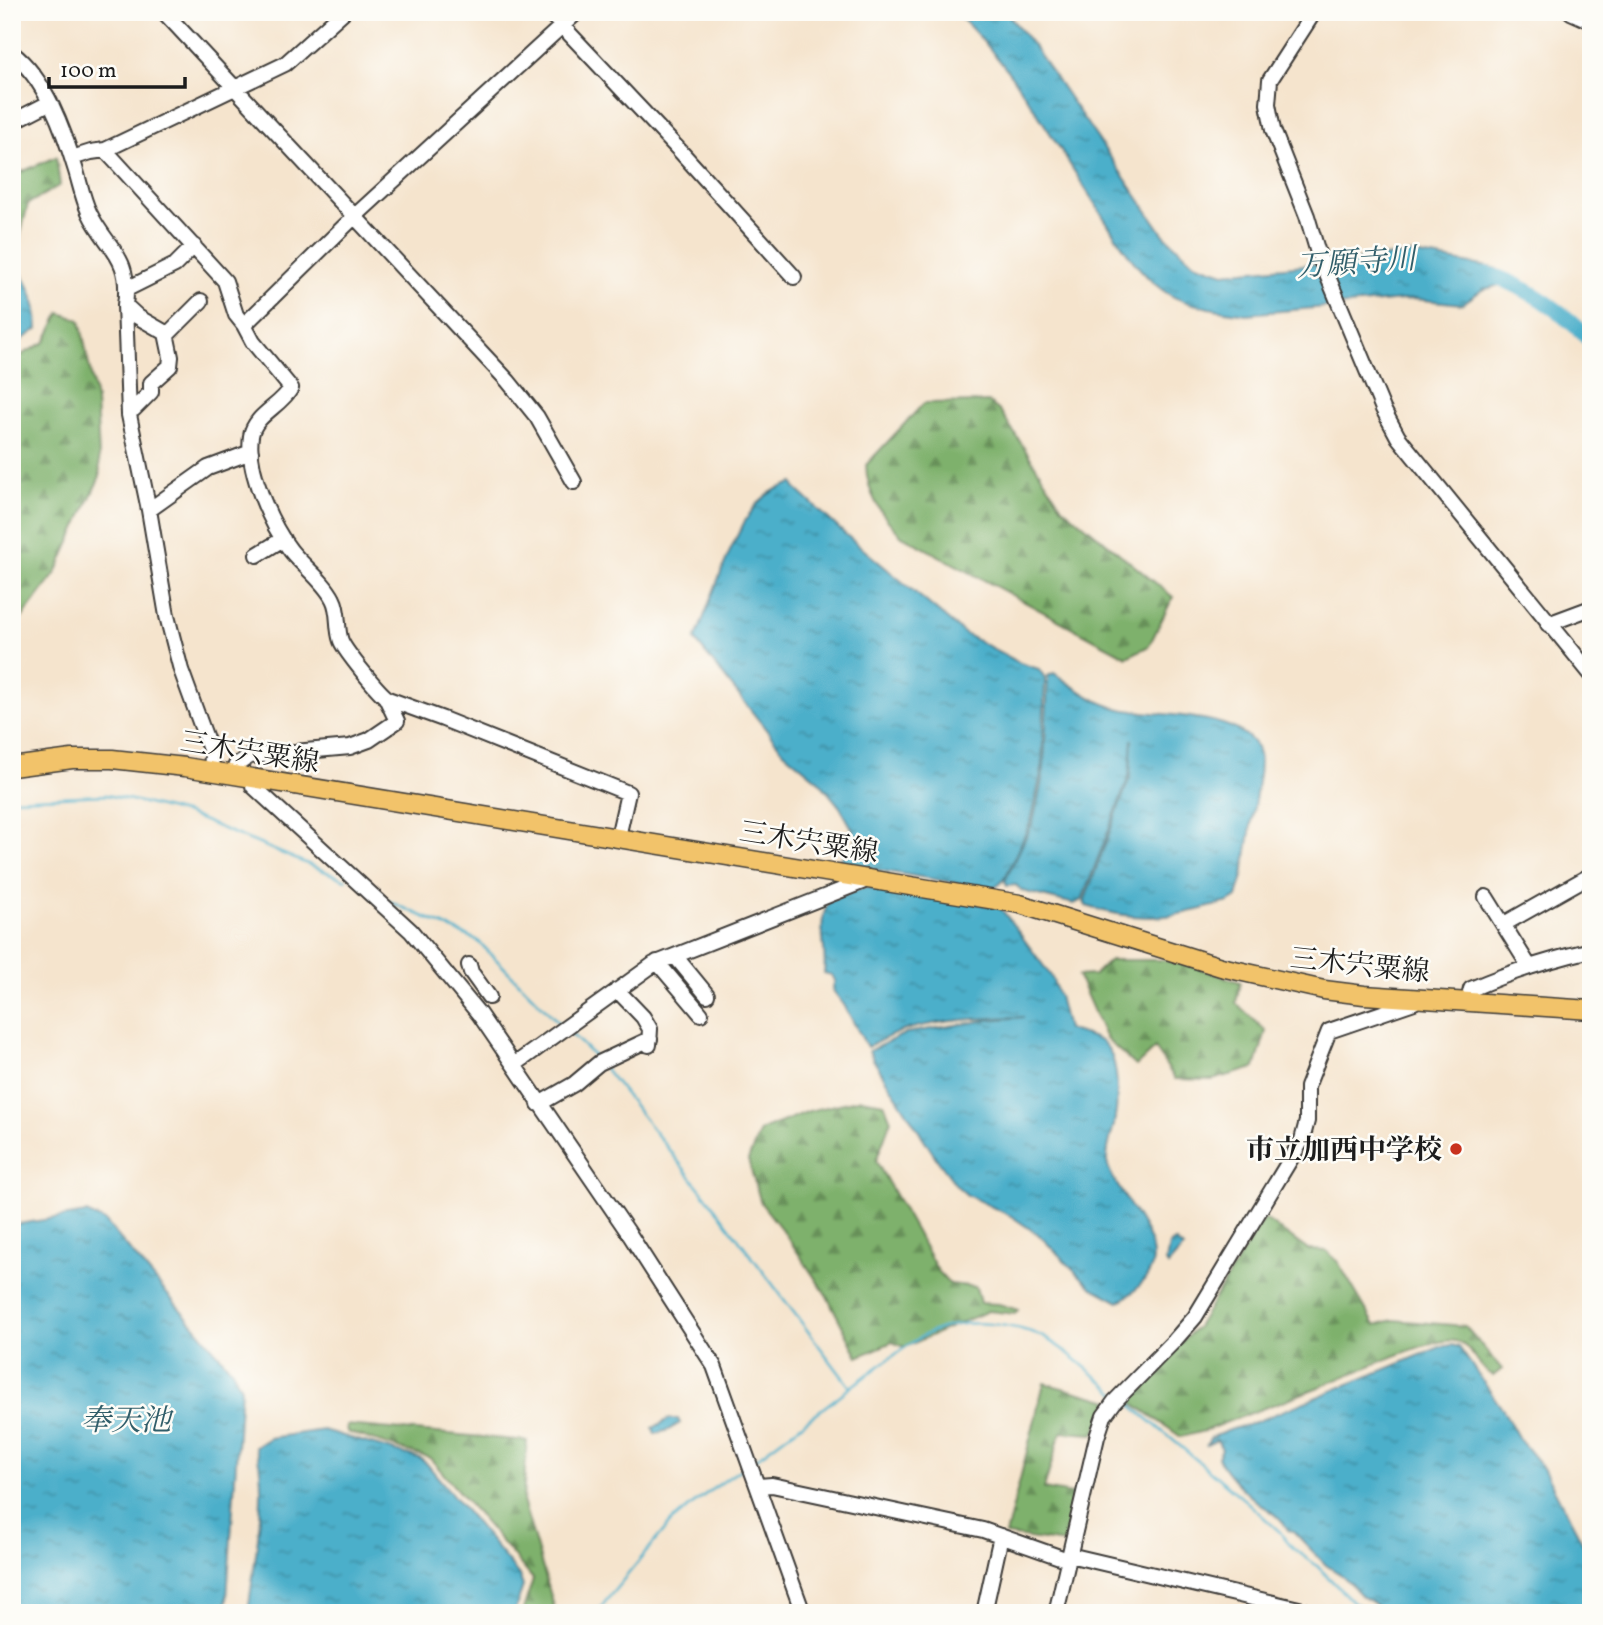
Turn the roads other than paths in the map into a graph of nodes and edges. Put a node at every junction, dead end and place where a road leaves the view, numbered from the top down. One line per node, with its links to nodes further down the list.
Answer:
1 (164, 12): 10 (street)
2 (343, 12): 10 (street)
3 (549, 12): 8 (street)
4 (577, 12): 8 (street)
5 (1314, 12): 30 (street)
6 (1571, 12): 7 (street)
7 (1591, 22)
8 (562, 27): 15 (street); 17 (street)
9 (12, 53): 11 (street)
10 (234, 89): 13 (street); 15 (street)
11 (49, 103): 12 (street); 14 (street)
12 (12, 122)
13 (105, 150): 14 (street); 16 (street)
14 (72, 158): 18 (street)
15 (355, 216): 21 (street); 25 (street)
16 (194, 246): 18 (street); 21 (street)
17 (794, 277)
18 (127, 289): 20 (street)
19 (201, 301): 22 (street)
20 (125, 304): 22 (street); 23 (street)
21 (244, 325): 24 (street)
22 (167, 335): 23 (street)
23 (128, 411): 26 (street)
24 (251, 452): 26 (street); 27 (street)
25 (574, 482)
26 (149, 510): 34 (street)
27 (283, 539): 28 (street); 32 (street)
28 (257, 555)
29 (1591, 608): 30 (street)
30 (1548, 624): 31 (street)
31 (1591, 674)
32 (386, 698): 35 (street); 37 (street)
33 (12, 767): 34 (main road, 三木宍粟線)
34 (211, 771): 35 (main road, 三木宍粟線)
35 (232, 775): 36 (main road, 三木宍粟線)
36 (253, 778): 37 (main road, 三木宍粟線); 46 (street)
37 (618, 837): 39 (main road, 三木宍粟線)
38 (1591, 875): 41 (street)
39 (867, 877): 43 (street); 49 (main road, 三木宍粟線)
40 (1486, 897): 41 (street)
41 (1504, 924): 45 (street)
42 (1591, 950): 45 (street)
43 (675, 956): 44 (street); 48 (street)
44 (657, 962): 47 (street); 53 (street)
45 (1529, 966): 50 (street)
46 (453, 983): 51 (street); 51 (street)
47 (617, 990): 54 (street); 55 (street)
48 (707, 995)
49 (1418, 998): 50 (main road, 三木宍粟線); 58 (street)
50 (1468, 1001): 52 (main road, 三木宍粟線)
51 (473, 1006): 54 (street)
52 (1591, 1010)
53 (701, 1014)
54 (514, 1065): 55 (street)
55 (539, 1104): 56 (street)
56 (759, 1486): 57 (street); 59 (street)
57 (1001, 1536): 58 (street); 60 (street)
58 (1069, 1558): 61 (street); 62 (street)
59 (803, 1613)
60 (984, 1613)
61 (1056, 1613)
62 (1316, 1613)

